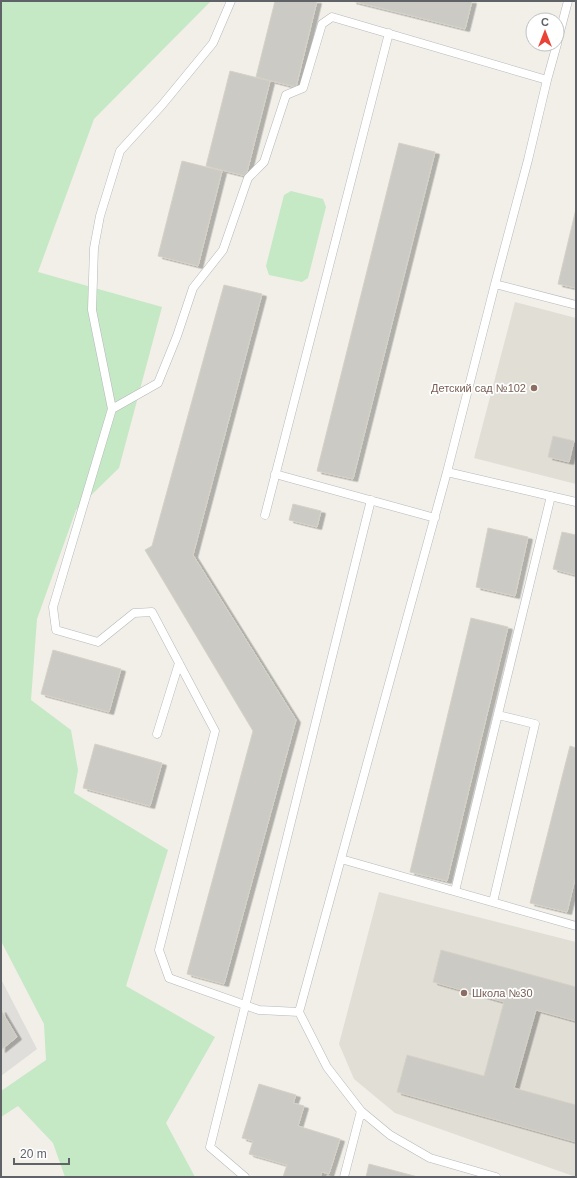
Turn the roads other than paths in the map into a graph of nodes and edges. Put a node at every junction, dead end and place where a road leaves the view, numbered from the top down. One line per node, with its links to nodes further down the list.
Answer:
1 (231, 1): 9 (lane)
2 (568, 1): 3 (lane)
3 (565, 13)
4 (389, 33): 6 (lane); 9 (lane); 11 (lane)
5 (555, 52): 6 (lane)
6 (547, 80): 7 (lane)
7 (495, 284): 8 (lane); 10 (lane)
8 (576, 305)
9 (112, 410): 17 (lane)
10 (447, 472): 12 (lane); 16 (lane)
11 (276, 474): 13 (lane); 15 (lane)
12 (551, 496): 14 (lane); 18 (lane)
13 (371, 500): 16 (lane); 24 (lane)
14 (576, 502)
15 (265, 515)
16 (435, 518): 20 (lane)
17 (179, 662): 19 (lane); 24 (lane)
18 (498, 715): 21 (lane); 22 (lane)
19 (157, 734)
20 (341, 859): 21 (lane); 25 (lane)
21 (455, 891): 22 (lane)
22 (493, 902): 23 (lane)
23 (576, 926)
24 (245, 1006): 25 (lane); 27 (lane)
25 (300, 1012): 26 (lane)
26 (361, 1111): 28 (lane); 29 (lane)
27 (245, 1177)
28 (344, 1177)
29 (496, 1177)

